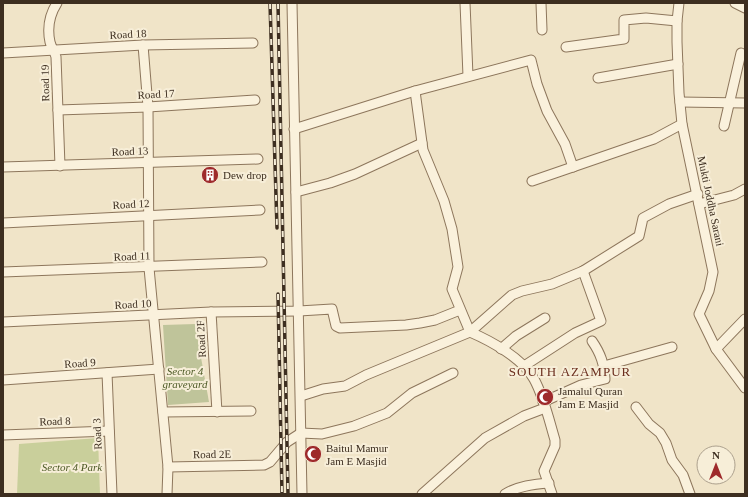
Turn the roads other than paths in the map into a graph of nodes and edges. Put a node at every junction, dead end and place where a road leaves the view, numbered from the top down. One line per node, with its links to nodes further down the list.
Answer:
1 (57, 3): 13 (street, Road 19)
2 (292, 3): 28 (street)
3 (465, 3): 17 (street)
4 (541, 3): 9 (street)
5 (679, 3): 8 (street, Mukti Joddha Sarani)
6 (735, 3): 7 (street)
7 (745, 8)
8 (677, 21): 12 (street); 16 (street, Mukti Joddha Sarani)
9 (542, 30)
10 (253, 43): 11 (street, Road 18)
11 (144, 45): 13 (street, Road 18); 24 (street)
12 (566, 47)
13 (53, 50): 14 (street, Road 18); 25 (street, Road 19)
14 (3, 53)
15 (741, 53): 22 (street)
16 (678, 64): 18 (street); 21 (street, Mukti Joddha Sarani)
17 (468, 76): 19 (street); 34 (street)
18 (598, 78)
19 (415, 91): 28 (street); 29 (street)
20 (255, 100): 24 (street, Road 17)
21 (680, 102): 22 (street); 26 (street, Mukti Joddha Sarani)
22 (729, 103): 23 (street); 27 (street)
23 (745, 103)
24 (148, 107): 25 (street, Road 17); 31 (street)
25 (58, 110): 32 (street, Road 19)
26 (682, 124): 34 (street); 38 (street, Mukti Joddha Sarani)
27 (724, 126)
28 (294, 129): 37 (street)
29 (422, 143): 37 (street); 47 (street)
30 (258, 159): 31 (street, Road 13)
31 (148, 162): 32 (street, Road 13); 41 (street)
32 (60, 166): 33 (street, Road 13)
33 (3, 167)
34 (573, 167): 35 (street)
35 (532, 181)
36 (745, 189): 39 (street)
37 (296, 192): 48 (street)
38 (698, 194): 39 (street, Mukti Joddha Sarani); 45 (street)
39 (699, 204): 58 (street, Mukti Joddha Sarani)
40 (260, 210): 41 (street, Road 12)
41 (149, 215): 42 (street, Road 12); 44 (street)
42 (3, 223)
43 (262, 262): 44 (street, Road 11)
44 (149, 268): 46 (street, Road 11); 50 (street)
45 (583, 271): 54 (street); 59 (street)
46 (3, 272)
47 (460, 310): 48 (street, Road 10); 54 (street)
48 (299, 311): 49 (street, Road 10); 66 (street)
49 (212, 312): 50 (street, Road 10); 71 (street, Road 2F)
50 (152, 315): 53 (street, Road 10); 61 (street)
51 (545, 318): 57 (street)
52 (745, 318): 58 (street)
53 (3, 322)
54 (470, 332): 57 (street); 66 (street)
55 (592, 341): 60 (street)
56 (672, 347): 60 (street)
57 (501, 348): 59 (street)
58 (716, 349): 65 (street, Mukti Joddha Sarani)
59 (524, 366): 67 (street)
60 (604, 366): 67 (street)
61 (159, 369): 62 (street, Road 9); 70 (street)
62 (106, 373): 64 (street, Road 9); 72 (street, Road 3)
63 (453, 373): 73 (street)
64 (3, 380)
65 (745, 388)
66 (301, 396): 73 (street)
67 (544, 405): 76 (street); 80 (street)
68 (636, 407): 83 (street)
69 (251, 411): 71 (street)
70 (163, 412): 71 (street); 75 (street)
71 (217, 412)
72 (109, 431): 74 (street, Road 8); 77 (street, Road 3)
73 (301, 433): 75 (street, Road 2E); 79 (street)
74 (3, 435)
75 (168, 466): 78 (street)
76 (548, 483): 81 (street); 82 (street)
77 (112, 494)
78 (167, 494)
79 (302, 494)
80 (422, 494)
81 (505, 494)
82 (552, 494)
83 (690, 494)

